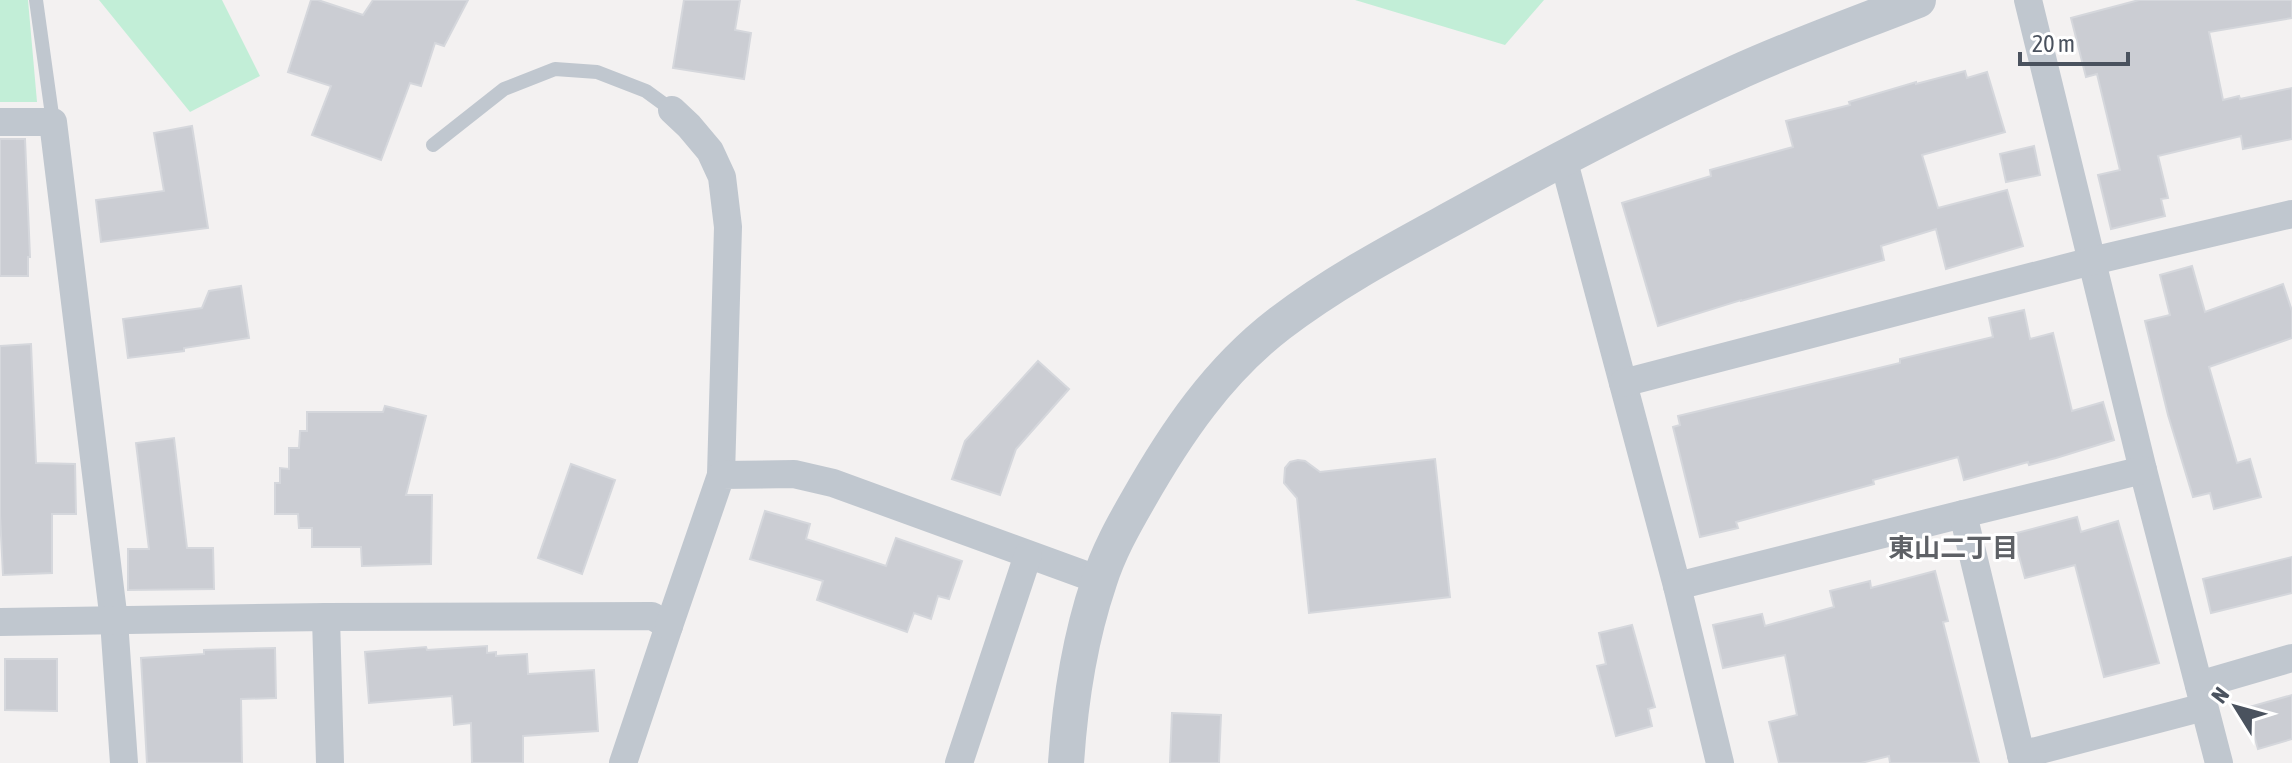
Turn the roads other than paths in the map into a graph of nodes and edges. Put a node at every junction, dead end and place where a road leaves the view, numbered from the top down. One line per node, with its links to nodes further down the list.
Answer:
1 (36, 0): 6 (lane)
2 (1918, 0): 8 (street)
3 (2028, 0): 10 (street)
4 (672, 110): 7 (lane); 13 (street)
5 (0, 122): 6 (street)
6 (53, 122): 19 (street)
7 (433, 145)
8 (1563, 158): 11 (street); 16 (street)
9 (2292, 214): 10 (street)
10 (2092, 261): 11 (street); 12 (street)
11 (1623, 383): 17 (street)
12 (2143, 470): 14 (street); 23 (street)
13 (721, 475): 15 (street); 21 (street)
14 (1963, 514): 17 (street); 24 (street)
15 (1028, 555): 16 (street); 28 (street)
16 (1099, 580): 29 (street)
17 (1677, 586): 30 (street)
18 (326, 617): 19 (street); 21 (street); 26 (street)
19 (114, 621): 20 (street); 25 (street)
20 (0, 622)
21 (669, 626): 27 (street)
22 (2292, 658): 23 (street)
23 (2202, 696): 24 (street); 31 (street)
24 (2022, 759)
25 (124, 763)
26 (330, 763)
27 (623, 763)
28 (959, 763)
29 (1066, 763)
30 (1720, 763)
31 (2219, 763)

